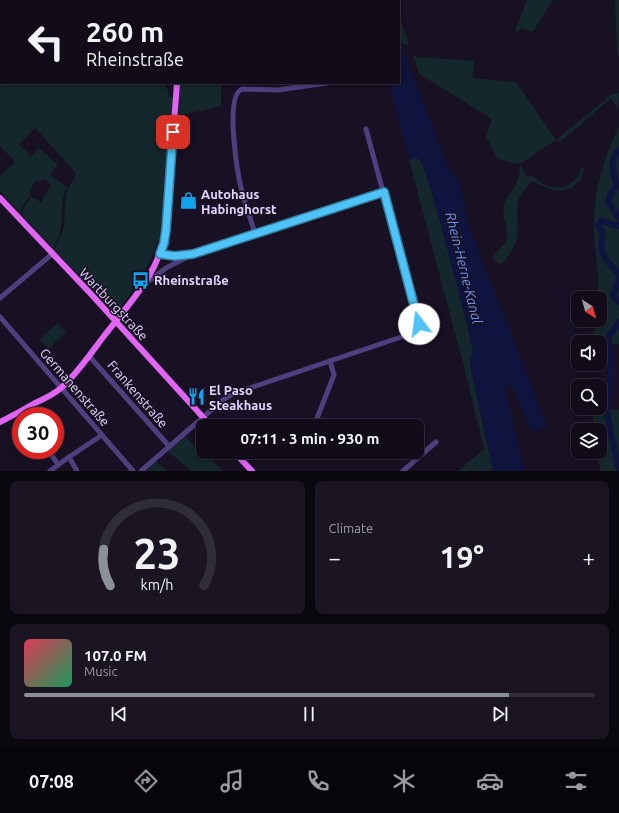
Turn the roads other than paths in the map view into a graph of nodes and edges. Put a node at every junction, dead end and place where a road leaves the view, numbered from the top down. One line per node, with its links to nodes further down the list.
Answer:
1 (177, 84): 8 (main road)
2 (319, 84): 6 (street)
3 (366, 129): 4 (street)
4 (384, 192): 6 (street); 17 (street)
5 (0, 198): 7 (main road, Wartburgstraße)
6 (255, 234): 9 (street)
7 (52, 254): 13 (street); 15 (main road, Wartburgstraße)
8 (160, 254): 9 (street); 10 (main road)
9 (193, 254): 11 (street)
10 (156, 264): 11 (street); 12 (main road)
11 (166, 268): 12 (street)
12 (143, 285): 15 (main road)
13 (0, 298)
14 (0, 318): 18 (street, Germanenstraße)
15 (115, 321): 16 (main road); 21 (main road, Wartburgstraße)
16 (89, 356): 18 (main road); 26 (street, Frankenstraße)
17 (330, 361): 21 (street); 22 (street)
18 (62, 388): 19 (main road); 24 (street, Germanenstraße)
19 (28, 407)
20 (12, 416): 23 (main road)
21 (203, 417): 26 (street)
22 (317, 419)
23 (0, 422)
24 (102, 435): 27 (street); 33 (street, Germanenstraße)
25 (436, 442): 36 (street)
26 (169, 446): 34 (street)
27 (68, 457): 30 (street); 32 (street)
28 (54, 459): 30 (street)
29 (241, 459): 35 (main road)
30 (58, 464): 31 (street)
31 (50, 471)
32 (77, 471)
33 (133, 471)
34 (141, 471)
35 (252, 471)
36 (403, 471)

